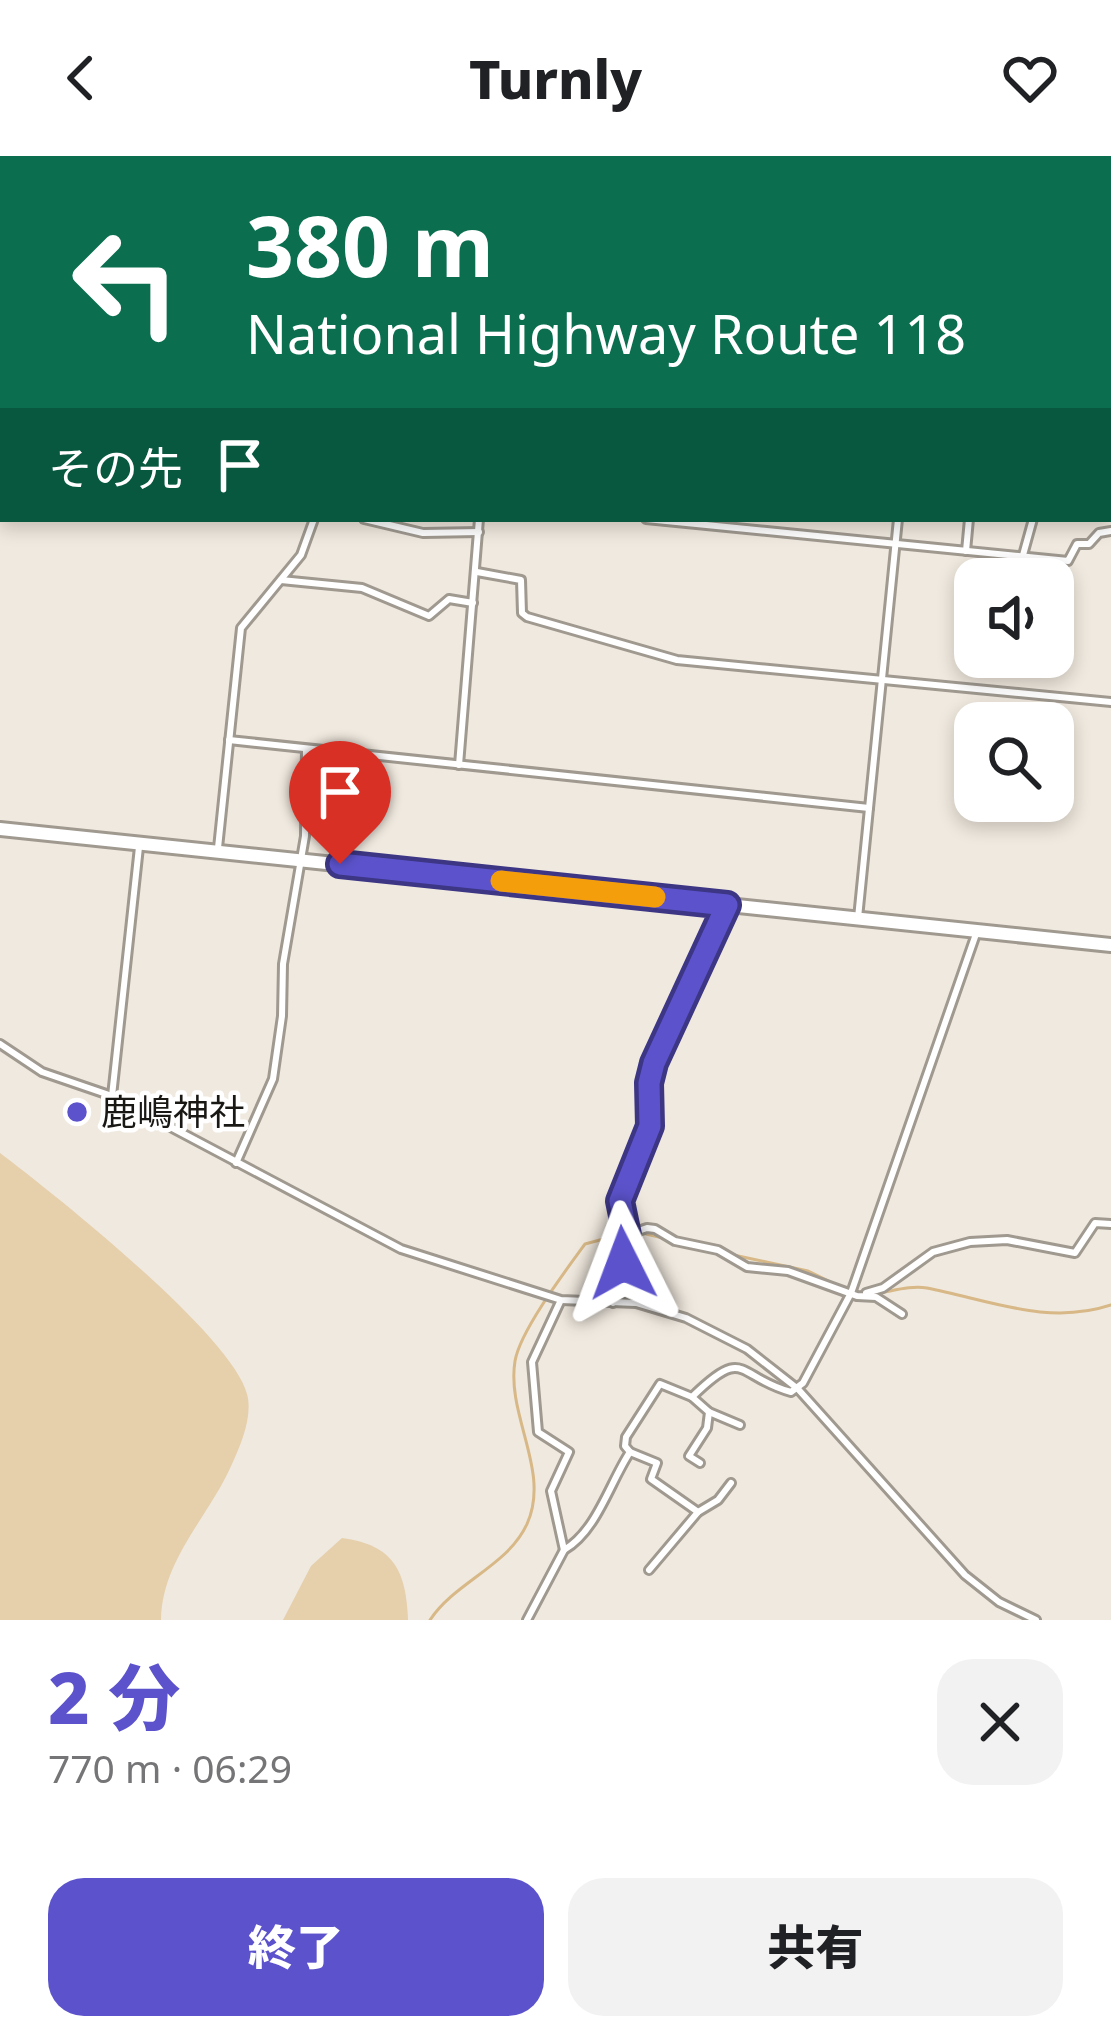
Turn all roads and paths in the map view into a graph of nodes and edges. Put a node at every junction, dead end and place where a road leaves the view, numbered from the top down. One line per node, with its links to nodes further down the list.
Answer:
1 (313, 522): 14 (street)
2 (377, 522): 9 (street)
3 (479, 522): 9 (street)
4 (676, 522): 10 (street)
5 (898, 522): 10 (street)
6 (969, 522): 11 (street)
7 (1032, 522): 12 (street)
8 (1111, 531): 12 (street)
9 (479, 532): 13 (street)
10 (896, 544): 11 (street); 16 (street)
11 (966, 551): 12 (street)
12 (1023, 556)
13 (477, 572): 15 (street); 16 (street)
14 (281, 580): 15 (street); 18 (street)
15 (473, 603): 20 (street)
16 (882, 680): 17 (street); 21 (street)
17 (1111, 702)
18 (230, 740): 19 (street); 24 (street)
19 (306, 749): 20 (street); 25 (street)
20 (459, 765): 21 (street)
21 (869, 808): 27 (street)
22 (0, 829): 23 (highway)
23 (139, 843): 24 (highway); 31 (street)
24 (218, 852): 25 (highway)
25 (302, 860): 26 (highway); 32 (street)
26 (727, 905): 27 (highway); 34 (street)
27 (858, 918): 28 (highway)
28 (977, 931): 29 (highway); 35 (street)
29 (1111, 945)
30 (0, 1044): 31 (street)
31 (112, 1096): 32 (street)
32 (236, 1163): 36 (street)
33 (1111, 1224): 35 (street)
34 (627, 1235): 35 (street); 37 (street)
35 (854, 1294): 38 (street); 39 (street)
36 (561, 1300): 37 (street); 47 (street)
37 (613, 1303): 39 (street)
38 (902, 1314)
39 (798, 1389): 40 (street); 50 (street)
40 (692, 1397): 41 (street); 43 (street)
41 (710, 1412): 42 (street); 44 (street)
42 (740, 1425)
43 (630, 1452): 46 (street); 47 (street)
44 (700, 1463)
45 (731, 1483): 46 (street)
46 (698, 1512): 48 (street)
47 (564, 1550): 49 (street)
48 (649, 1570)
49 (527, 1620)
50 (1036, 1620)

